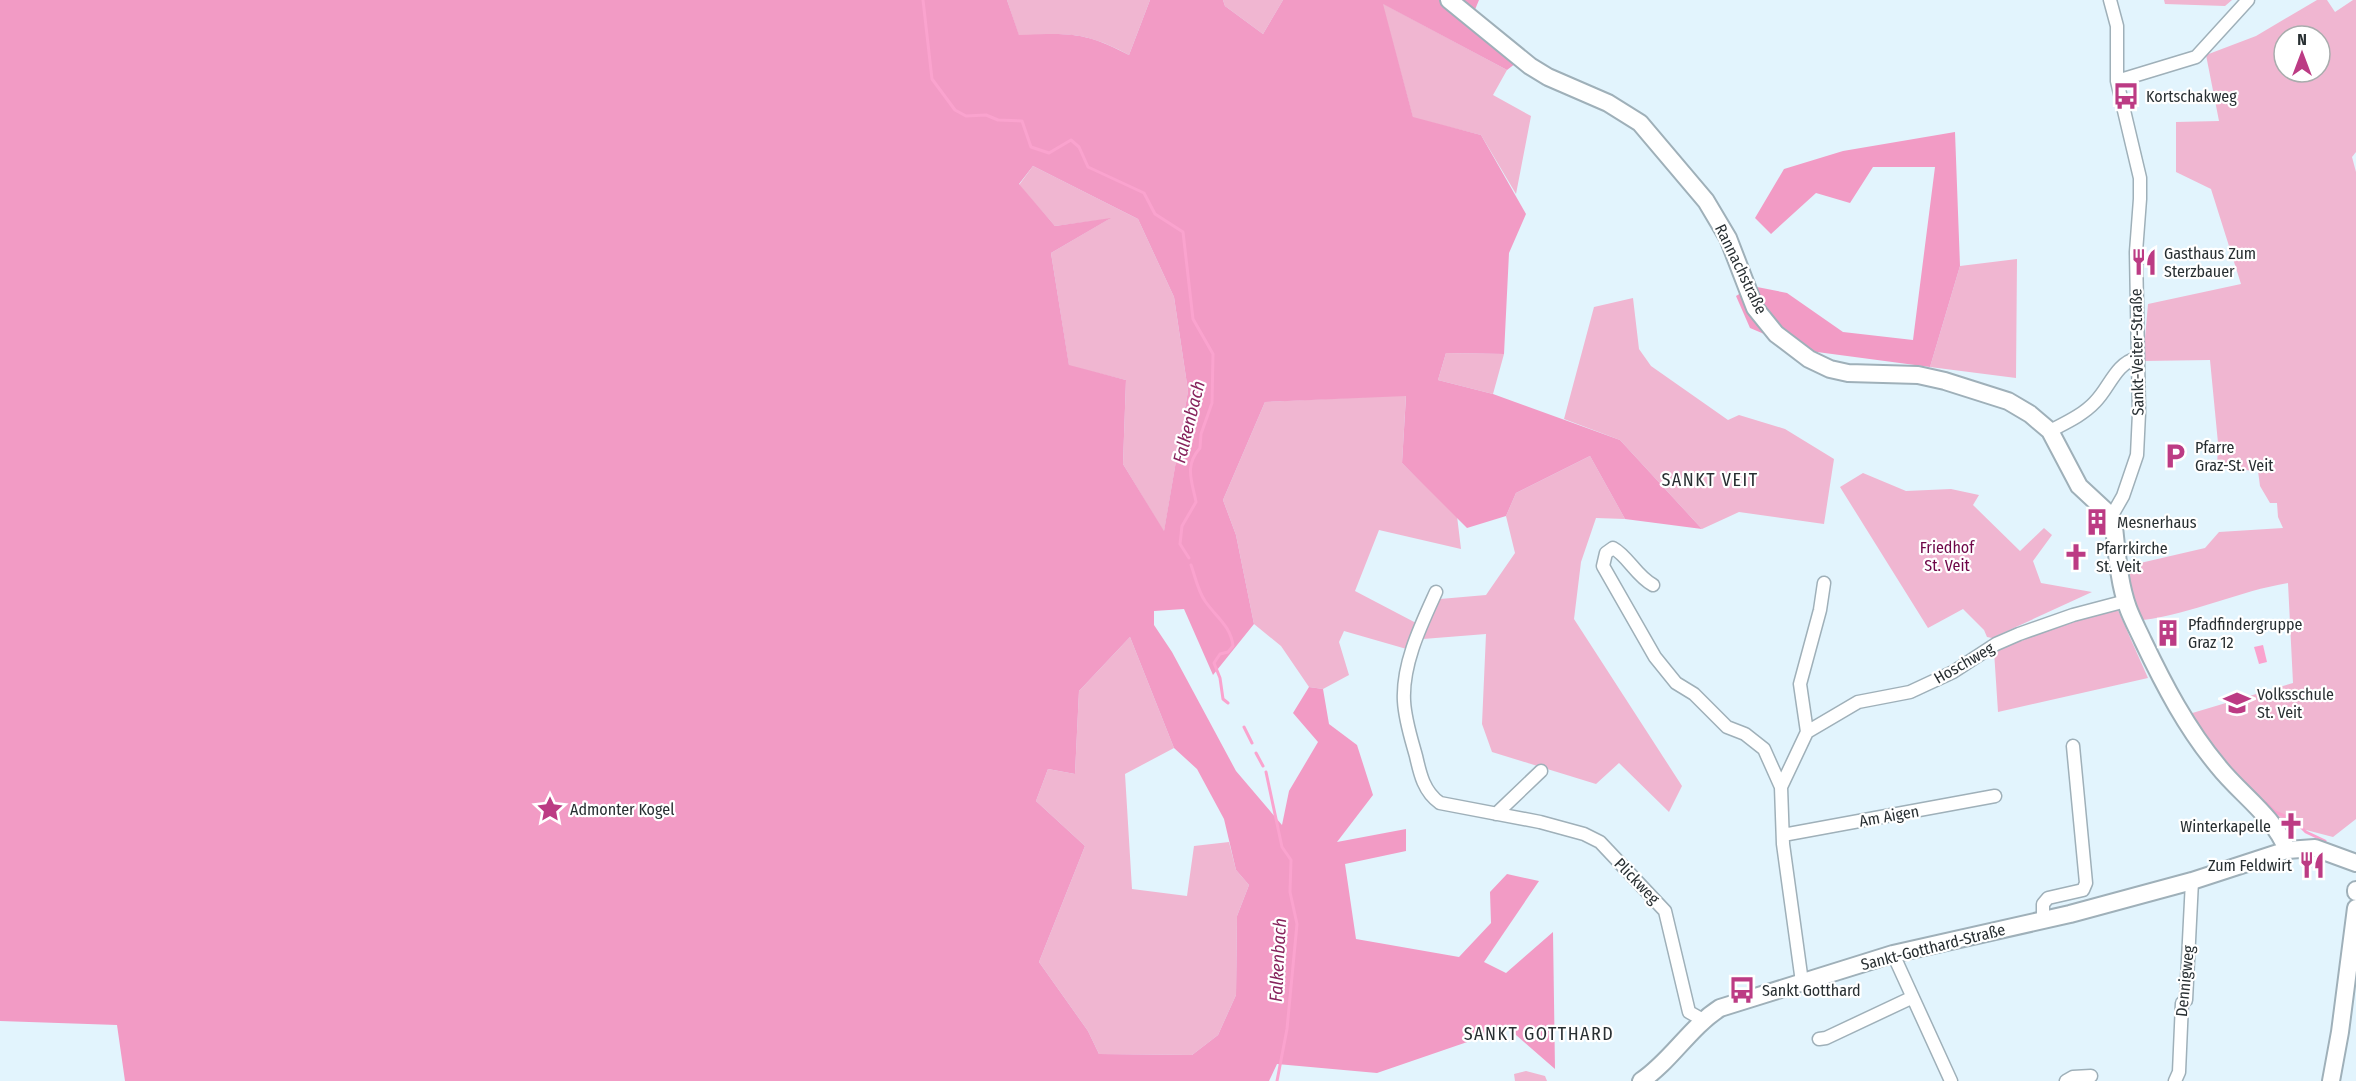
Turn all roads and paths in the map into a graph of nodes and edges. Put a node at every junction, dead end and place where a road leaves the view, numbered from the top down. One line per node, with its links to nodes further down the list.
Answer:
1 (1449, 0): 6 (street, Rannachstraße)
2 (2110, 0): 4 (street, Sankt-Veiter-Straße)
3 (2248, 0): 4 (street)
4 (2117, 81): 5 (street, Sankt-Veiter-Straße)
5 (2137, 358): 6 (street); 7 (street, Sankt-Veiter-Straße)
6 (2050, 431): 7 (street, Rannachstraße)
7 (2112, 522): 11 (street)
8 (1824, 583): 12 (street)
9 (1653, 585): 15 (street)
10 (1436, 592): 17 (street, Plickweg)
11 (2126, 601): 12 (street, Hoschweg); 19 (street)
12 (1807, 732): 15 (street)
13 (2073, 746): 23 (street)
14 (1541, 771): 17 (street)
15 (1781, 787): 18 (street)
16 (1995, 796): 18 (street, Am Aigen)
17 (1496, 814): 27 (street, Plickweg)
18 (1783, 835): 25 (street)
19 (2287, 850): 20 (street); 21 (street, Sankt-Gotthard-Straße)
20 (2356, 863)
21 (2192, 880): 23 (street, Sankt-Gotthard-Straße); 33 (street, Dennigweg)
22 (2356, 908): 34 (street)
23 (2043, 921): 24 (street, Sankt-Gotthard-Straße)
24 (1893, 954): 25 (street, Sankt-Gotthard-Straße); 26 (street)
25 (1802, 982): 27 (street, Sankt-Gotthard-Straße)
26 (1911, 998): 28 (street); 31 (street)
27 (1703, 1020): 30 (street, Sankt-Gotthard-Straße)
28 (1818, 1039)
29 (2091, 1076): 32 (street)
30 (1641, 1081)
31 (1951, 1081)
32 (2066, 1081)
33 (2175, 1081)
34 (2331, 1081)

